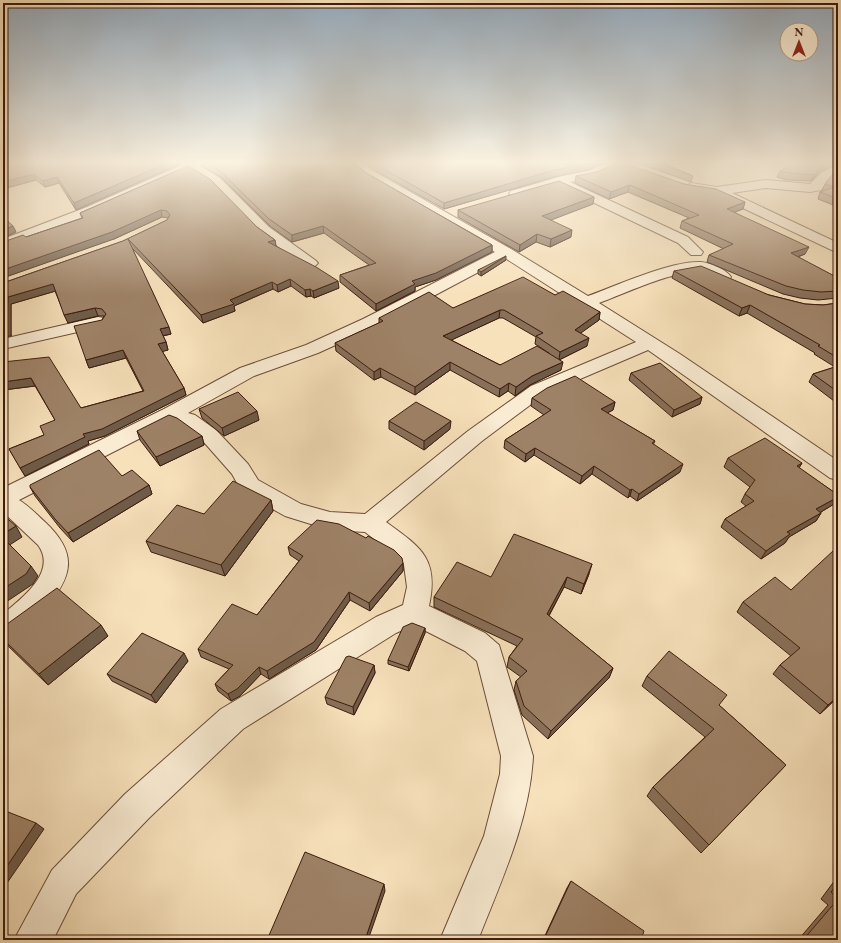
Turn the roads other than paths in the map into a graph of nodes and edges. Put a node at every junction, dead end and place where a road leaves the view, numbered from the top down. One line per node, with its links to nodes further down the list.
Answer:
1 (98, 207): 6 (street)
2 (241, 207): 10 (street)
3 (436, 207): 8 (street)
4 (613, 207): 9 (street)
5 (750, 207): 7 (street)
6 (3, 244)
7 (838, 249)
8 (506, 252): 12 (street); 16 (street)
9 (696, 252)
10 (310, 263)
11 (735, 282): 12 (street)
12 (585, 303): 14 (street)
13 (98, 322): 15 (street)
14 (649, 343): 17 (street); 19 (street)
15 (3, 344)
16 (172, 414): 18 (street); 19 (street)
17 (838, 472)
18 (3, 500): 21 (street)
19 (370, 523): 20 (street)
20 (414, 612): 22 (street); 23 (street)
21 (3, 630)
22 (33, 940)
23 (459, 940)

